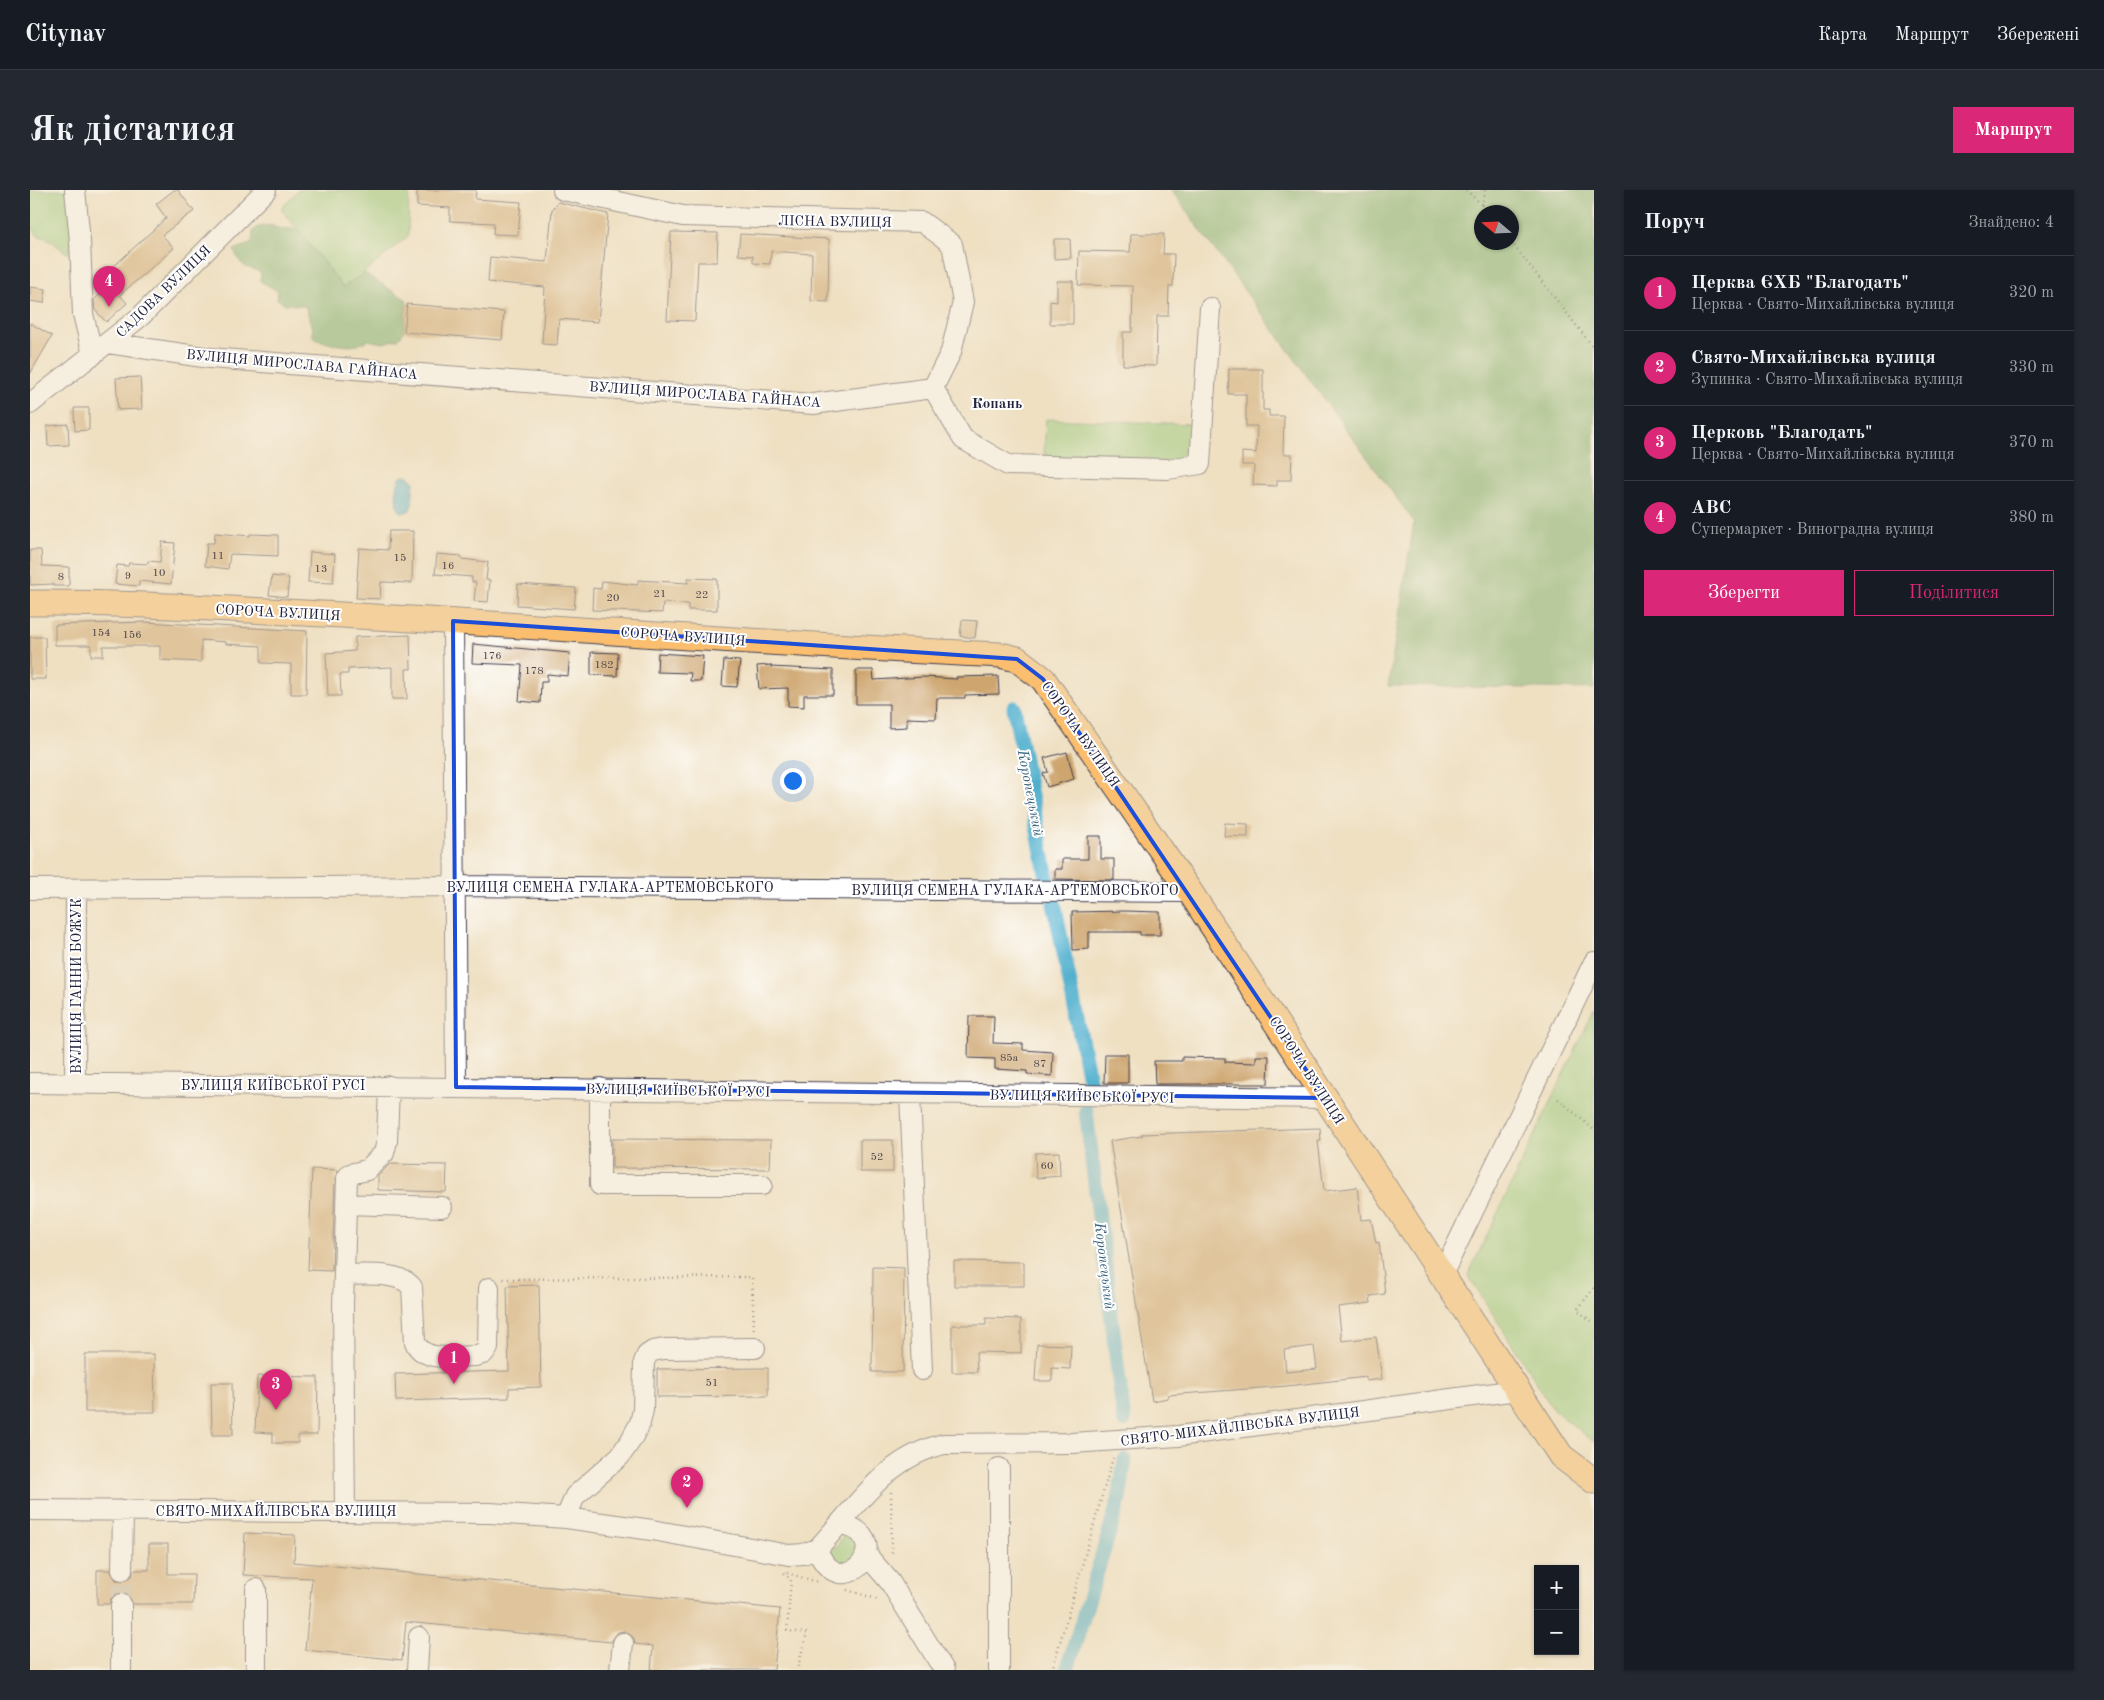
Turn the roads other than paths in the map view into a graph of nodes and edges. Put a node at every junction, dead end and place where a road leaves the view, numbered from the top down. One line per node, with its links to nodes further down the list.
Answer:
1 (75, 190): 5 (street)
2 (266, 190): 5 (street, САДОВА ВУЛИЦЯ)
3 (563, 190): 6 (street, ЛІСНА ВУЛИЦЯ)
4 (1210, 308): 6 (street)
5 (100, 349): 6 (street, ВУЛИЦЯ МИРОСЛАВА ГАЙНАСА); 7 (street, САДОВА ВУЛИЦЯ)
6 (934, 388)
7 (30, 404)
8 (30, 603): 9 (main road, СОРОЧА ВУЛИЦЯ)
9 (452, 621): 10 (street); 13 (main road, СОРОЧА ВУЛИЦЯ)
10 (454, 886): 12 (street, ВУЛИЦЯ СЕМЕНА ГУЛАКА-АРТЕМОВСЬКОГО); 13 (street, ВУЛИЦЯ СЕМЕНА ГУЛАКА-АРТЕМОВСЬКОГО); 18 (street)
11 (30, 889): 12 (street, ВУЛИЦЯ СЕМЕНА ГУЛАКА-АРТЕМОВСЬКОГО)
12 (76, 889): 16 (street, ВУЛИЦЯ ГАННИ БОЖУК)
13 (1190, 892): 21 (main road, СОРОЧА ВУЛИЦЯ)
14 (1594, 962): 26 (street)
15 (30, 1083): 16 (street, ВУЛИЦЯ КИЇВСЬКОЇ РУСІ)
16 (75, 1084): 17 (street, ВУЛИЦЯ КИЇВСЬКОЇ РУСІ)
17 (389, 1086): 18 (street, ВУЛИЦЯ КИЇВСЬКОЇ РУСІ); 23 (street)
18 (456, 1087): 19 (street, ВУЛИЦЯ КИЇВСЬКОЇ РУСІ)
19 (600, 1088): 20 (street, ВУЛИЦЯ КИЇВСЬКОЇ РУСІ); 22 (street)
20 (910, 1094): 21 (street, ВУЛИЦЯ КИЇВСЬКОЇ РУСІ); 29 (street)
21 (1325, 1098): 26 (main road, СОРОЧА ВУЛИЦЯ)
22 (762, 1185)
23 (346, 1204): 24 (street); 25 (street)
24 (442, 1207)
25 (344, 1275): 27 (street); 35 (street)
26 (1442, 1275): 30 (main road, СОРОЧА ВУЛИЦЯ)
27 (489, 1288)
28 (755, 1348): 36 (street)
29 (922, 1370)
30 (1517, 1390): 32 (main road, СОРОЧА ВУЛИЦЯ); 37 (street, СВЯТО-МИХАЙЛІВСЬКА ВУЛИЦЯ)
31 (999, 1468): 50 (street)
32 (1594, 1481)
33 (30, 1510): 34 (street, СВЯТО-МИХАЙЛІВСЬКА ВУЛИЦЯ)
34 (123, 1510): 35 (street, СВЯТО-МИХАЙЛІВСЬКА ВУЛИЦЯ); 40 (street)
35 (345, 1512): 36 (street, СВЯТО-МИХАЙЛІВСЬКА ВУЛИЦЯ)
36 (566, 1518): 38 (street, СВЯТО-МИХАЙЛІВСЬКА ВУЛИЦЯ)
37 (842, 1523): 38 (street); 39 (street)
38 (817, 1549): 39 (street)
39 (863, 1560): 49 (street)
40 (122, 1570)
41 (256, 1589): 46 (street)
42 (121, 1604): 45 (street)
43 (419, 1637): 47 (street)
44 (623, 1643): 48 (street)
45 (121, 1670)
46 (256, 1670)
47 (416, 1670)
48 (620, 1670)
49 (944, 1670)
50 (999, 1670)

